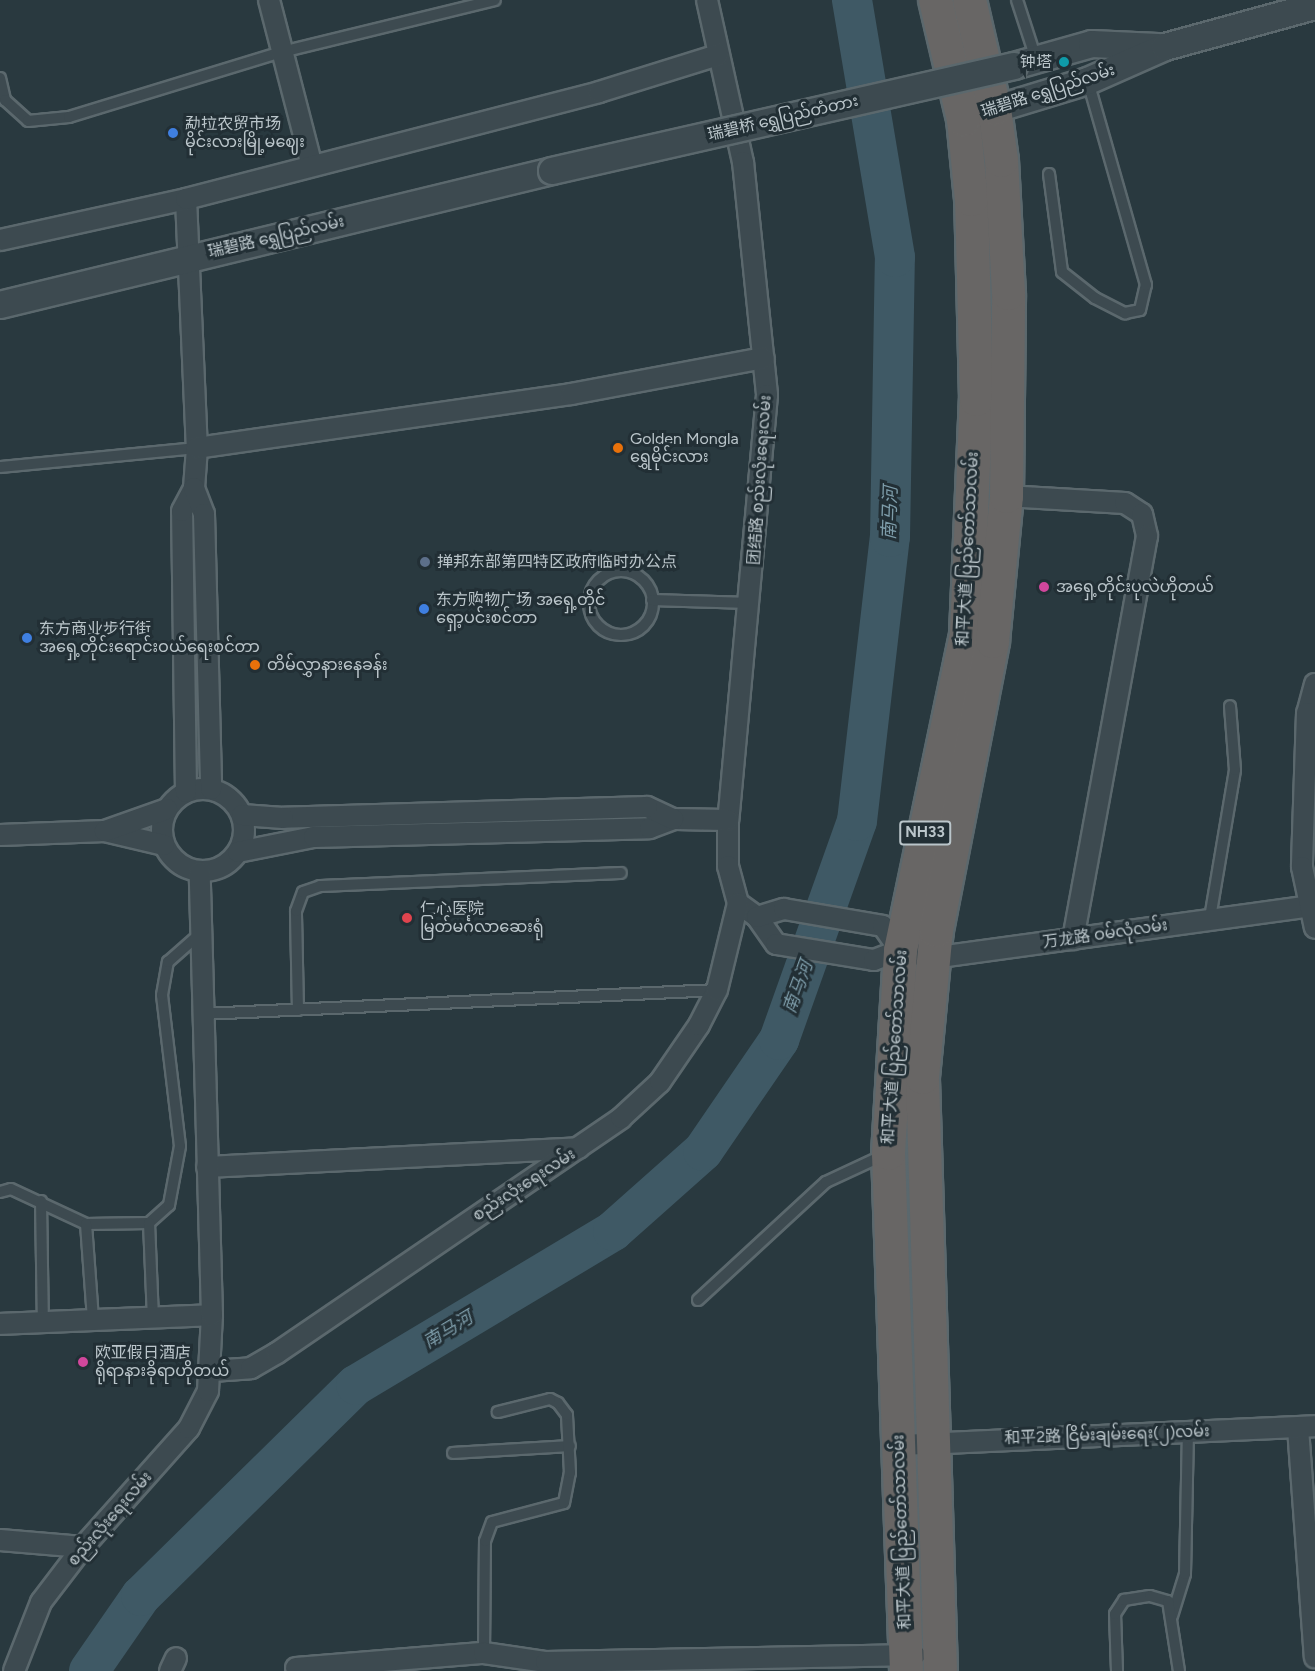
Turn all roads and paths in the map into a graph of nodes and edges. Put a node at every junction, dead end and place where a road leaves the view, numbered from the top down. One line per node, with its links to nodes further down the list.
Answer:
1 (269, 0): 9 (street)
2 (495, 0): 9 (lane)
3 (706, 0): 10 (street, 团结路 စည်းလုံးရေးလမ်း)
4 (935, 0): 15 (highway, 和平大道 ပြည်တော်သာလမ်း / NH33)
5 (969, 0): 14 (highway, 和平大道 ပြည်တော်သာလမ်း / NH33)
6 (1017, 0): 11 (lane)
7 (1315, 6): 8 (street, 瑞碧路 ရွှေပြည်လမ်း)
8 (1165, 47): 11 (street, 瑞碧路 ရွှေပြည်လမ်း); 13 (street, 瑞碧路 ရွှေပြည်လမ်း)
9 (282, 52): 12 (lane); 16 (street)
10 (718, 55): 16 (street); 23 (street, 团结路 စည်းလုံးရေးလမ်း)
11 (1025, 62): 17 (street, 瑞碧桥 ရွှေပြည်တံတား, bridge)
12 (0, 78)
13 (1088, 81): 14 (street, 瑞碧路 ရွှေပြည်လမ်း); 18 (lane)
14 (994, 108): 15 (street, 瑞碧路 ရွှေပြည်လမ်း); 27 (highway, 和平大道 ပြည်တော်သာလမ်း / NH33)
15 (963, 119): 51 (highway, 和平大道 ပြည်တော်သာလမ်း / NH33)
16 (312, 166): 19 (street)
17 (552, 171): 21 (street, 瑞碧路 ရွှေပြည်လမ်း)
18 (1049, 174)
19 (186, 199): 20 (street); 21 (street)
20 (0, 240)
21 (188, 258): 22 (street, 瑞碧路 ရွှေပြည်လမ်း); 24 (street)
22 (0, 305)
23 (764, 358): 24 (street); 29 (street, 团结路 စည်းလုံးရေးလမ်း)
24 (197, 448): 25 (lane); 26 (street)
25 (0, 467)
26 (194, 488): 32 (street); 33 (street)
27 (1005, 496): 50 (street); 52 (highway, 和平大道 ပြည်တော်သာလမ်း / NH33)
28 (652, 600): 28 (lane); 29 (lane)
29 (751, 603): 37 (street, 团结路 စည်းလုံးရေးလမ်း)
30 (1315, 684): 45 (street)
31 (1230, 706): 47 (lane)
32 (211, 789): 33 (street); 35 (street)
33 (186, 792): 34 (street)
34 (167, 809): 38 (street); 40 (street)
35 (242, 814): 36 (street); 41 (street)
36 (674, 819): 37 (street); 41 (street)
37 (728, 820): 44 (street, 团结路 စည်းလုံးရေးလမ်း)
38 (105, 831): 39 (street); 40 (street)
39 (0, 836)
40 (164, 845): 42 (street)
41 (238, 852): 42 (street)
42 (200, 872): 49 (street, စည်းလုံးရေးလမ်း)
43 (621, 873): 54 (lane)
44 (738, 903): 46 (street); 53 (street, စည်းလုံးရေးလမ်း)
45 (1311, 906): 47 (street, 万龙路 ဝမ်လုံလမ်း); 48 (street)
46 (757, 917): 51 (street); 51 (street)
47 (1210, 918): 50 (street, 万龙路 ဝမ်လုံလမ်း)
48 (1315, 928)
49 (202, 932): 55 (street, စည်းလုံးရေးလမ်း); 61 (lane)
50 (1073, 939): 52 (street, 万龙路 ဝမ်လုံလမ်း)
51 (886, 945): 52 (street, 万龙路 ဝမ်လုံလမ်း); 57 (highway, 和平大道 ပြည်တော်သာလမ်း / NH33)
52 (932, 958): 73 (highway, 和平大道 ပြည်တော်သာလမ်း / NH33)
53 (717, 990): 54 (lane); 56 (street, စည်းလုံးရေးလမ်း)
54 (298, 1010): 55 (lane)
55 (203, 1014): 58 (street, စည်းလုံးရေးလမ်း)
56 (580, 1148): 58 (street); 69 (street, စည်းလုံးရေးလမ်း)
57 (888, 1153): 63 (lane); 74 (highway, 和平大道 ပြည်တော်သာလမ်း / NH33)
58 (207, 1167): 64 (street, စည်းလုံးရေးလမ်း)
59 (0, 1192): 60 (lane)
60 (41, 1201): 62 (lane); 67 (lane)
61 (149, 1223): 62 (lane); 65 (lane)
62 (86, 1224): 66 (lane)
63 (698, 1300)
64 (212, 1315): 65 (street); 69 (street, စည်းလုံးရေးလမ်း)
65 (153, 1318): 66 (street)
66 (93, 1320): 67 (street)
67 (43, 1322): 68 (street)
68 (0, 1324)
69 (212, 1371): 78 (street, စည်းလုံးရေးလမ်း)
70 (498, 1412): 75 (lane)
71 (1307, 1427): 72 (street, 和平2路 ငြိမ်းချမ်းရေး(၂)လမ်း); 81 (street)
72 (1188, 1432): 73 (street, 和平2路 ငြိမ်းချမ်းရေး(၂)လမ်း); 79 (lane)
73 (933, 1441): 74 (street, 和平2路 ငြိမ်းချမ်းရေး(၂)လမ်း); 83 (highway, 和平大道 ပြည်တော်သာလမ်း / NH33)
74 (900, 1445): 82 (highway, 和平大道 ပြည်တော်သာလမ်း / NH33)
75 (570, 1446): 76 (lane); 80 (lane)
76 (453, 1453)
77 (0, 1540): 78 (street)
78 (83, 1547): 86 (street, စည်းလုံးရေးလမ်း)
79 (1171, 1618): 87 (lane); 88 (lane)
80 (484, 1653): 84 (street); 85 (street)
81 (1315, 1657)
82 (906, 1663): 83 (street); 84 (street)
83 (939, 1663)
84 (545, 1666)
85 (296, 1668)
86 (14, 1671)
87 (1117, 1671)
88 (1179, 1671)

